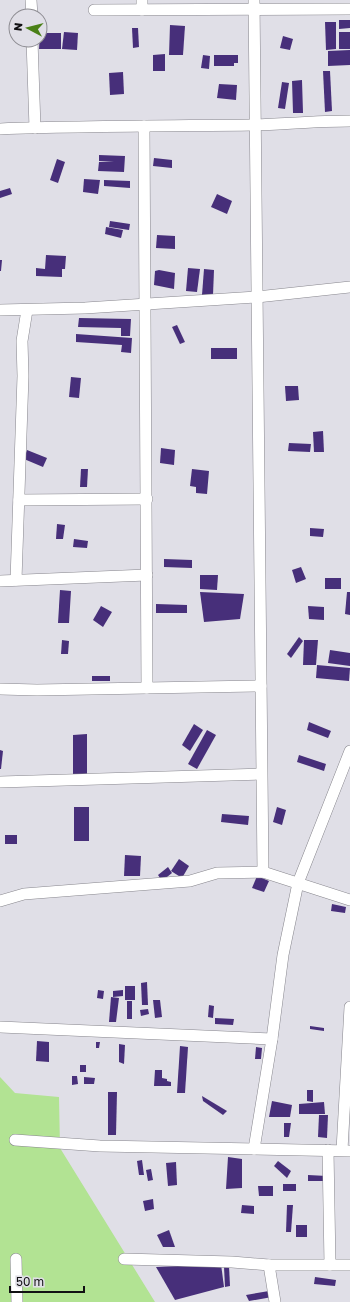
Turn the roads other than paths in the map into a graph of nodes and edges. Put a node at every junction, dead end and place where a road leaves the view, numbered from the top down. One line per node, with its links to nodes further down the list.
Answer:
1 (142, 5): 2 (street); 4 (street)
2 (254, 5): 3 (street); 7 (street)
3 (350, 9)
4 (94, 10)
5 (32, 48): 9 (street)
6 (350, 121): 7 (street)
7 (255, 124): 8 (street); 12 (street)
8 (144, 126): 9 (street); 13 (street)
9 (35, 128): 10 (street)
10 (0, 129)
11 (350, 287): 12 (street)
12 (258, 297): 13 (street); 21 (street)
13 (146, 304): 15 (street); 16 (street)
14 (0, 310): 15 (street)
15 (27, 310): 17 (street)
16 (147, 499): 17 (street); 18 (street)
17 (19, 500): 19 (street)
18 (147, 575): 19 (street); 22 (street)
19 (16, 580): 20 (street)
20 (0, 581)
21 (261, 686): 22 (street); 25 (street)
22 (147, 688): 23 (street)
23 (0, 689)
24 (350, 751): 28 (street)
25 (261, 774): 26 (street); 27 (street)
26 (0, 782)
27 (263, 872): 28 (street); 30 (street)
28 (298, 883): 29 (street); 33 (street)
29 (350, 900)
30 (0, 901)
31 (350, 1007): 37 (street)
32 (0, 1027): 33 (street)
33 (272, 1039): 35 (street)
34 (15, 1140): 35 (street)
35 (254, 1149): 36 (street)
36 (328, 1150): 37 (street); 41 (street)
37 (346, 1150)
38 (16, 1259): 43 (street)
39 (124, 1259): 40 (street)
40 (269, 1265): 41 (street); 44 (street)
41 (330, 1265): 42 (street)
42 (350, 1265)
43 (17, 1302)
44 (275, 1302)

